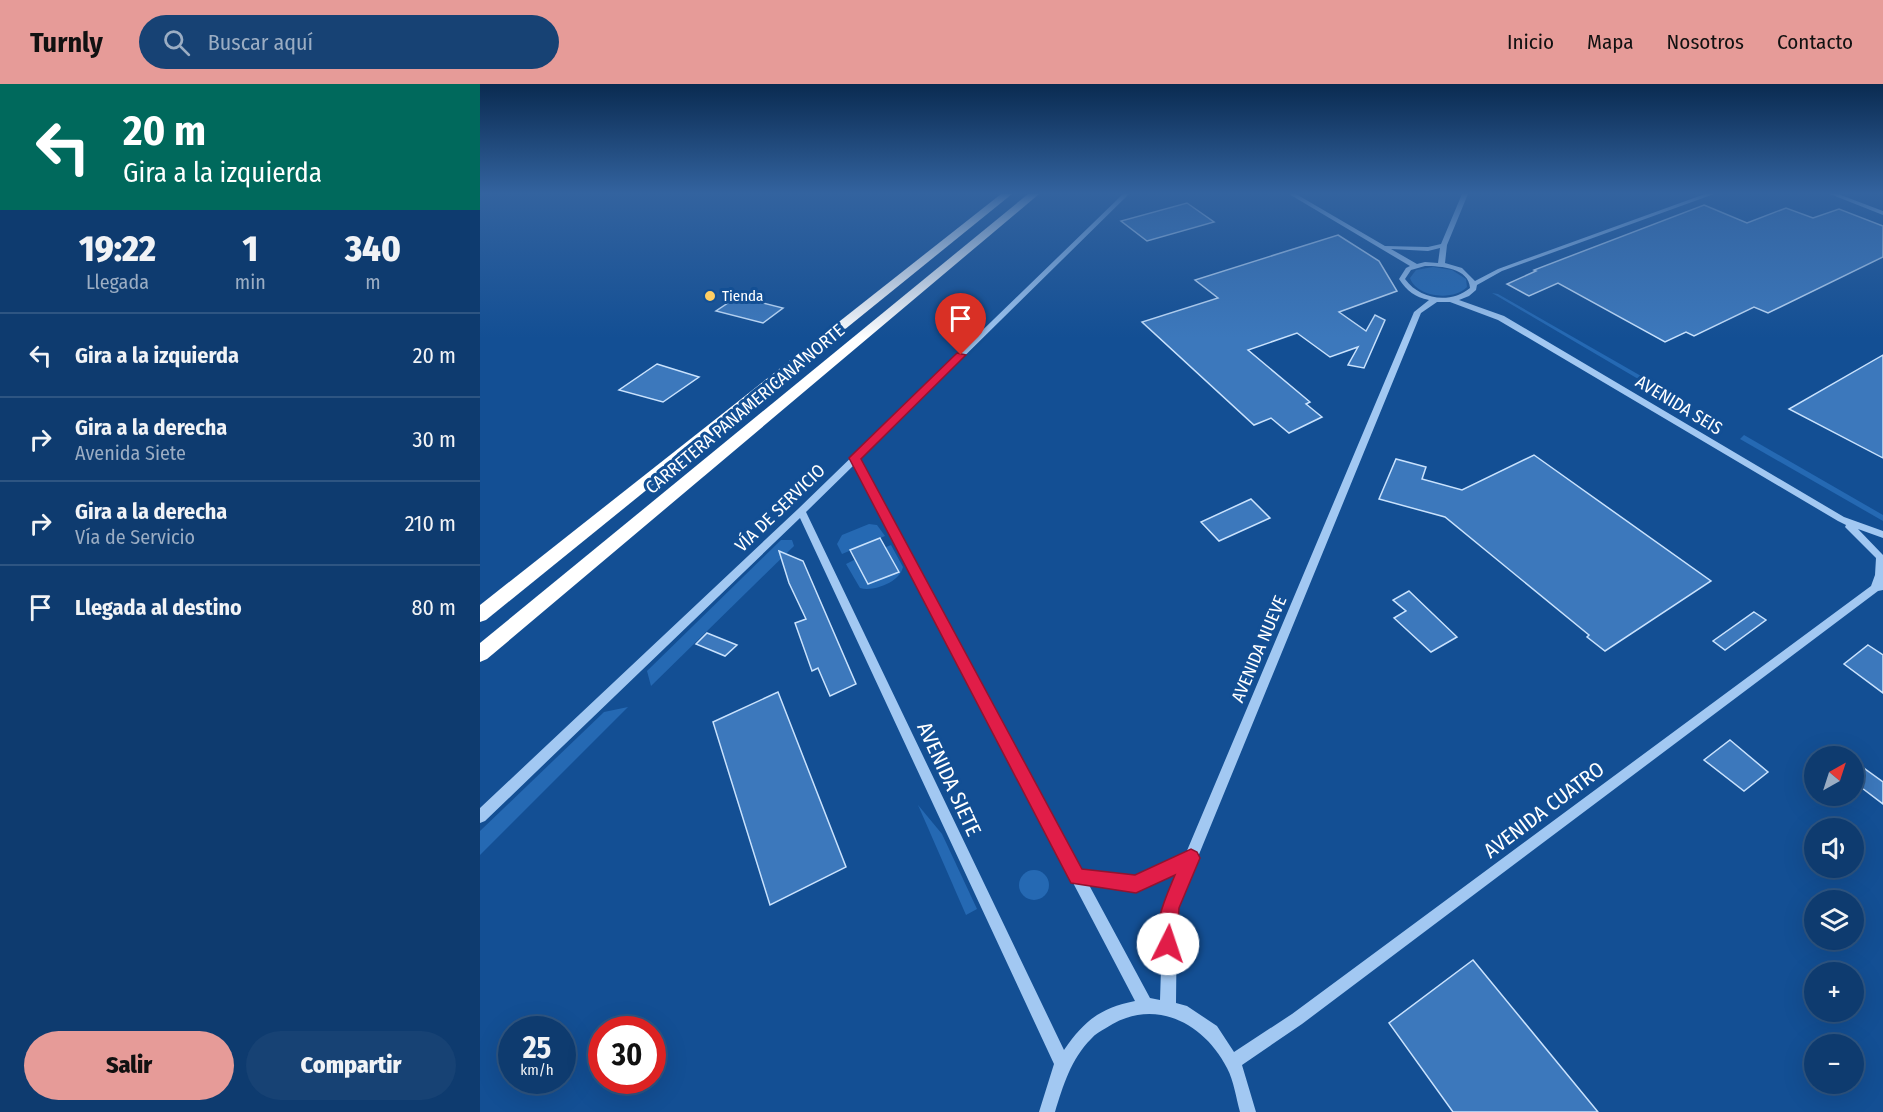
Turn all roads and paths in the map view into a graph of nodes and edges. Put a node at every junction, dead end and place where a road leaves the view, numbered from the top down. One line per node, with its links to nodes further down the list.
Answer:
1 (947, 242): 30 (highway, CARRETERA PANAMERICANA NORTE)
2 (977, 242): 31 (highway, CARRETERA PANAMERICANA NORTE)
3 (1077, 242): 23 (street, VÍA DE SERVICIO)
4 (1373, 242): 9 (street)
5 (1387, 242): 10 (street)
6 (1445, 242): 8 (street)
7 (1578, 242): 15 (street)
8 (1444, 245): 10 (street); 12 (street)
9 (1382, 247): 10 (street); 13 (street)
10 (1397, 248): 11 (street)
11 (1425, 264): 12 (street); 13 (street)
12 (1441, 265): 14 (street)
13 (1415, 266): 17 (street)
14 (1456, 269): 15 (street); 16 (street)
15 (1500, 270): 16 (street)
16 (1475, 290): 19 (street)
17 (1413, 292): 18 (street); 21 (street)
18 (1436, 299): 19 (street); 21 (street)
19 (1452, 300): 22 (street, AVENIDA SEIS)
20 (1484, 303): 22 (street, AVENIDA SEIS)
21 (1418, 312): 33 (street, AVENIDA NUEVE)
22 (1501, 318): 25 (street, AVENIDA SEIS)
23 (855, 458): 24 (street, VÍA DE SERVICIO); 34 (street)
24 (801, 511): 32 (street, VÍA DE SERVICIO); 38 (street, AVENIDA SIETE)
25 (1841, 519): 26 (street); 28 (street)
26 (1883, 535)
27 (1883, 542): 28 (street, AVENIDA CUATRO)
28 (1881, 558): 29 (street, AVENIDA CUATRO)
29 (1879, 587): 37 (street, AVENIDA CUATRO)
30 (480, 615)
31 (480, 654)
32 (480, 817)
33 (1191, 858): 34 (street); 36 (street, AVENIDA NUEVE)
34 (1077, 877): 35 (street)
35 (1145, 1005): 36 (street); 38 (street)
36 (1168, 1006): 37 (street)
37 (1234, 1061): 40 (street)
38 (1062, 1063): 39 (street)
39 (1047, 1112)
40 (1248, 1112)

